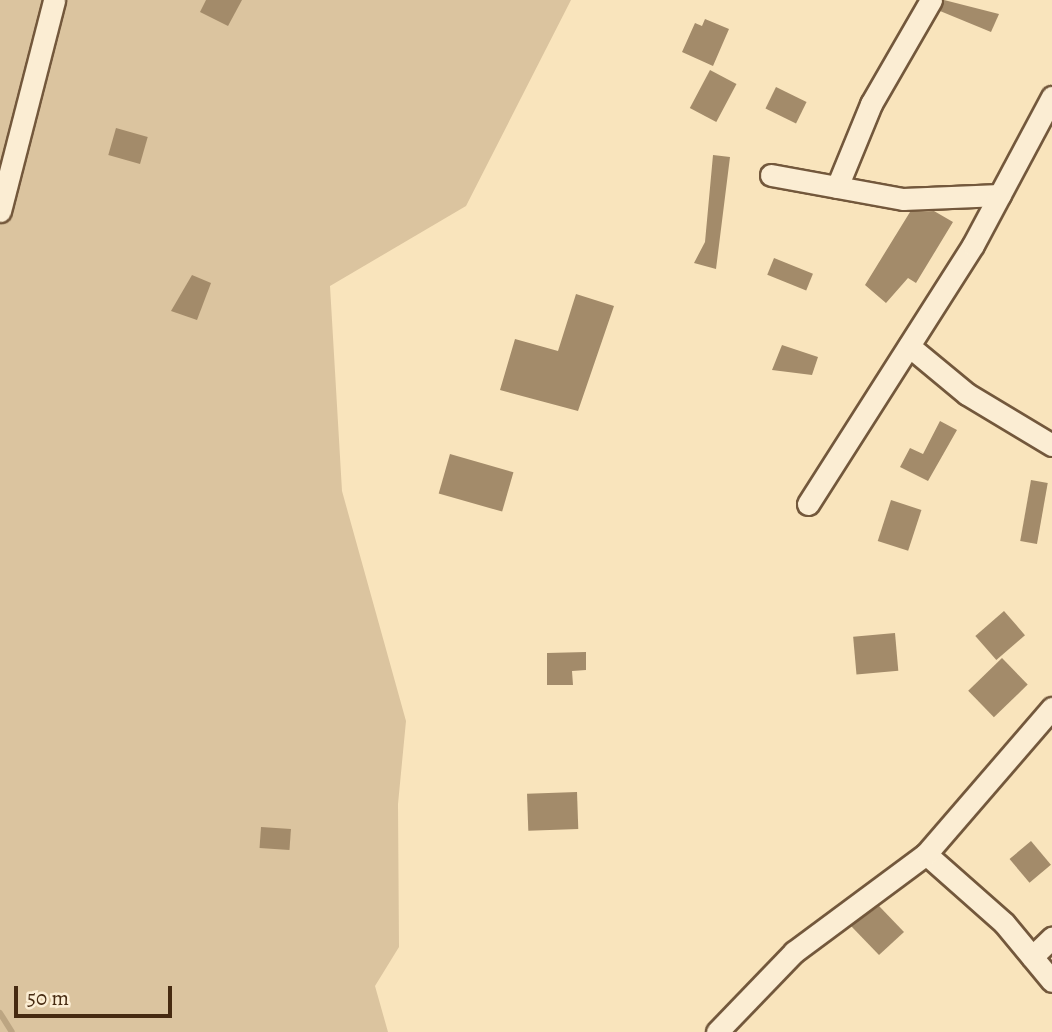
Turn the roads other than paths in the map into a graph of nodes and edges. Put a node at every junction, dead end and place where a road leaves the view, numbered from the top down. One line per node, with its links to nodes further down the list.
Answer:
1 (54, 0): 7 (street)
2 (930, 0): 5 (street)
3 (1052, 97): 6 (street)
4 (771, 175): 5 (street)
5 (837, 187): 6 (street)
6 (1000, 195): 8 (street)
7 (0, 211)
8 (909, 346): 9 (street); 10 (street)
9 (1052, 445)
10 (808, 504)
11 (1052, 708): 12 (street)
12 (926, 854): 14 (street); 16 (street)
13 (1052, 937): 14 (street)
14 (1032, 957): 15 (street)
15 (1052, 981)
16 (717, 1032)

